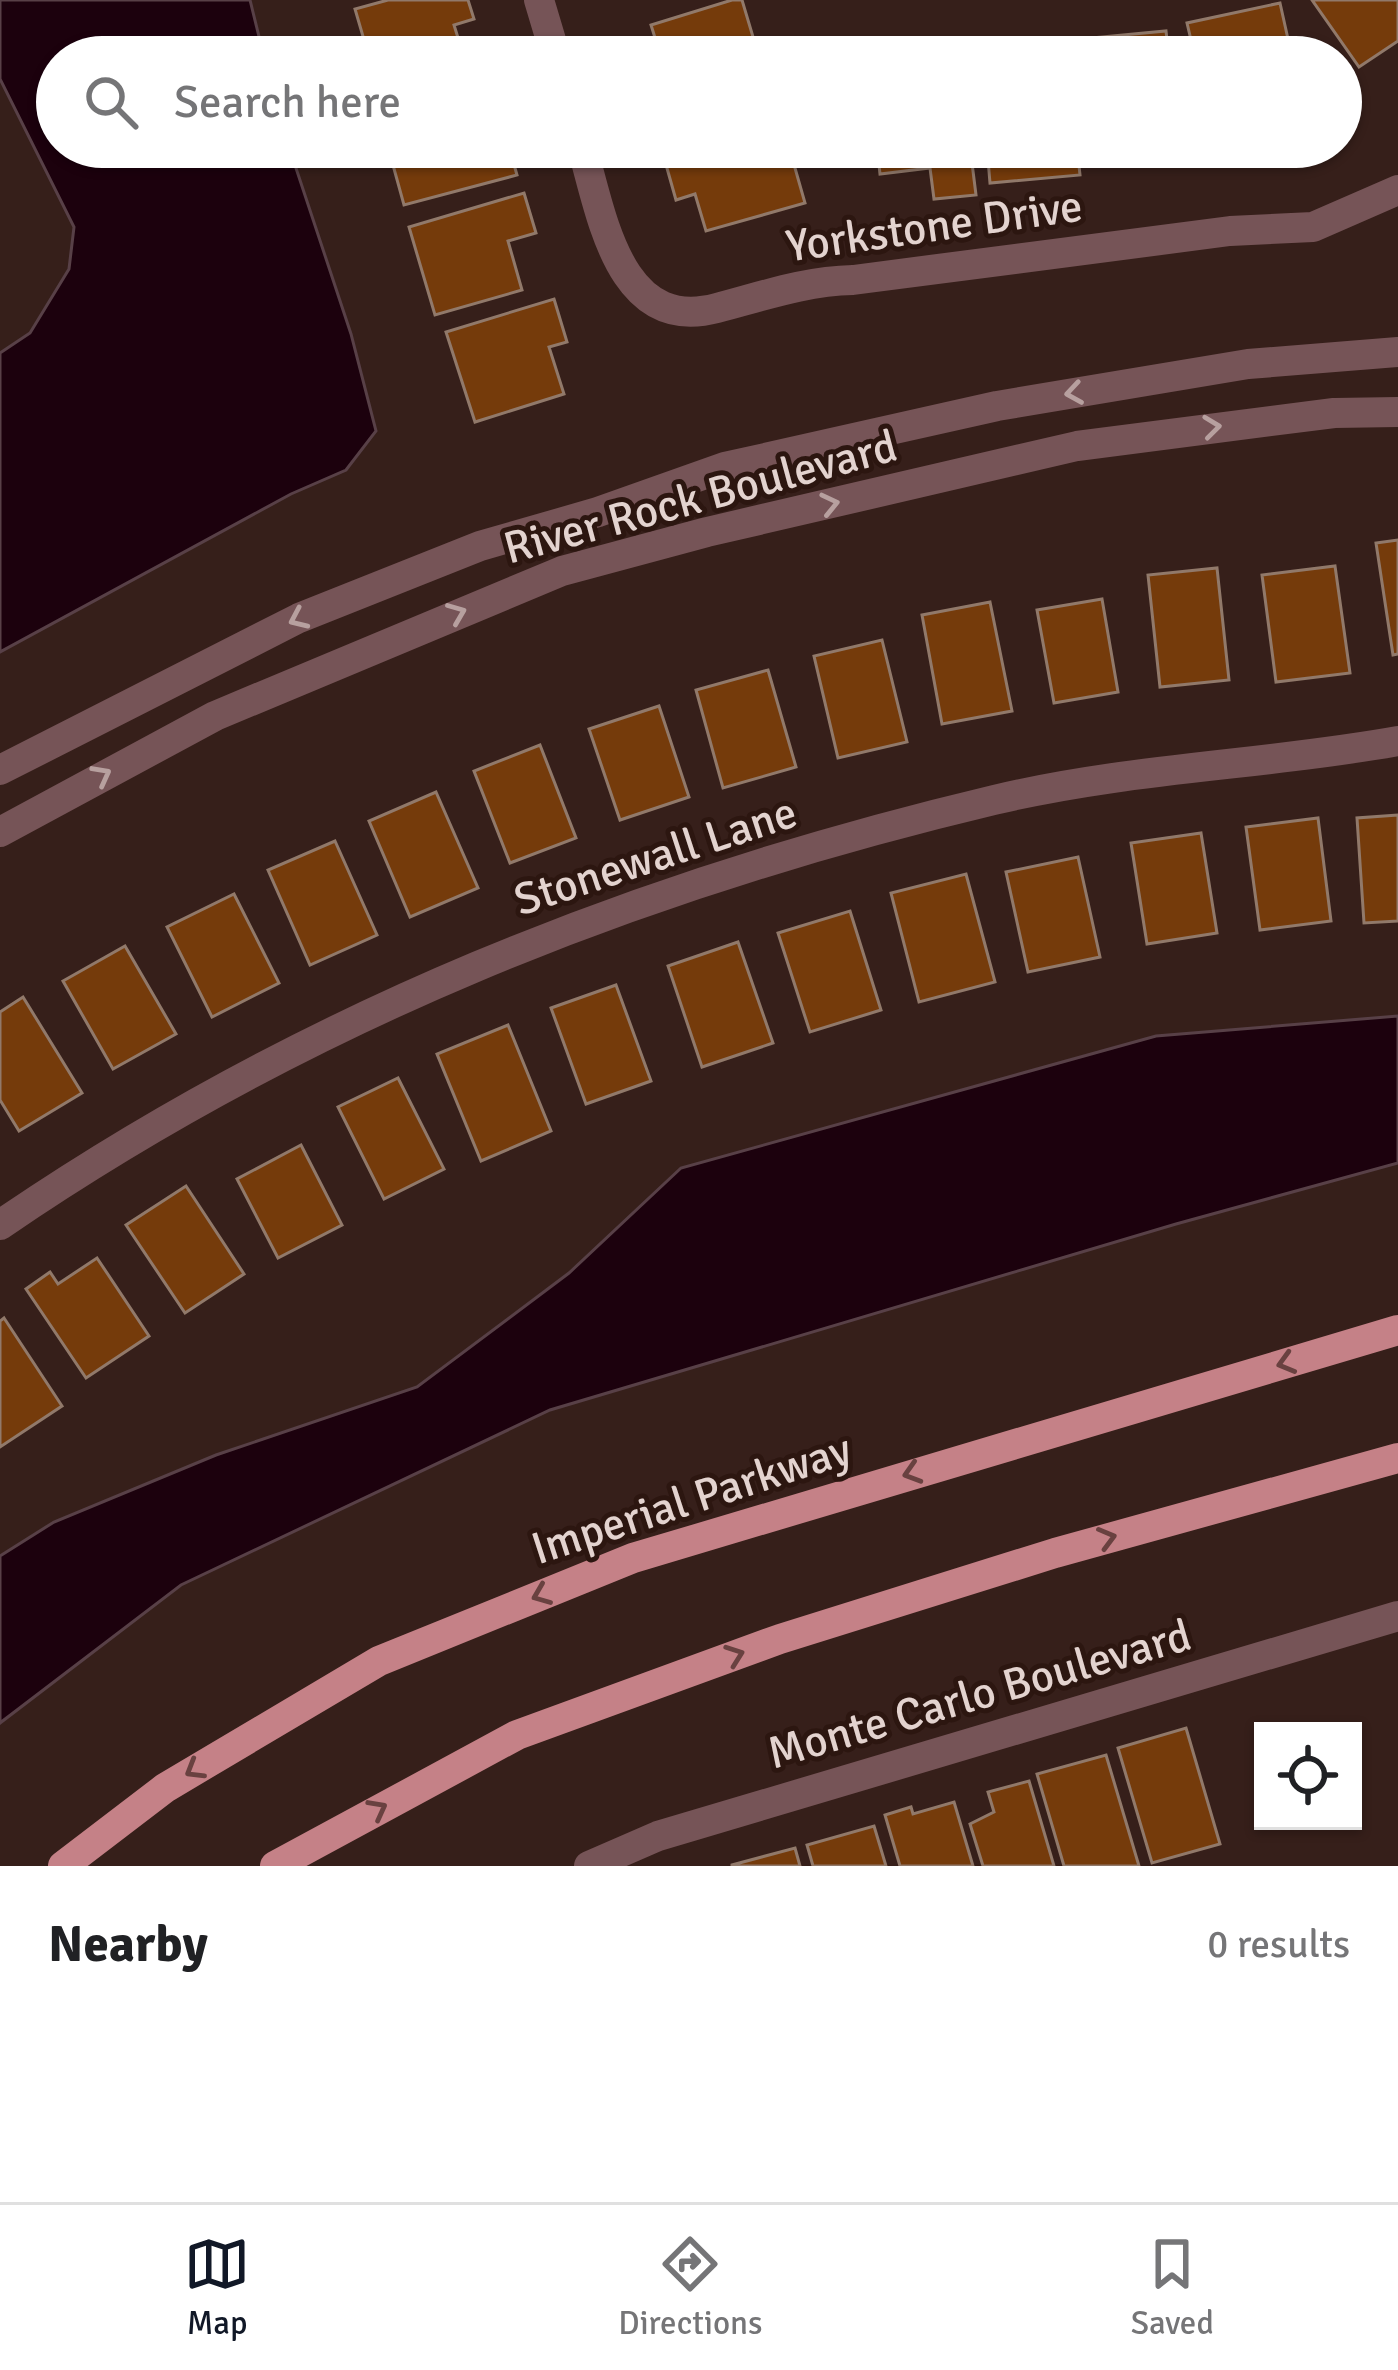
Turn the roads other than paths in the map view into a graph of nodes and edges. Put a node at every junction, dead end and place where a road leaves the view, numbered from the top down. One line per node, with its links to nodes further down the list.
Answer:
1 (539, 0): 2 (street)
2 (550, 36)
3 (589, 168): 4 (street, Yorkstone Drive)
4 (1398, 190)
5 (1398, 352): 8 (street, River Rock Boulevard, one-way to 8)
6 (1398, 412): 9 (street, River Rock Boulevard, one-way to 6)
7 (1398, 741): 10 (street, Stonewall Lane)
8 (0, 770)
9 (0, 832)
10 (0, 1225)
11 (1398, 1330): 14 (main road, Imperial Parkway, one-way to 14)
12 (1398, 1458): 15 (main road, one-way to 12)
13 (1398, 1616): 16 (street, Monte Carlo Boulevard)
14 (63, 1866)
15 (275, 1866)
16 (589, 1866)

